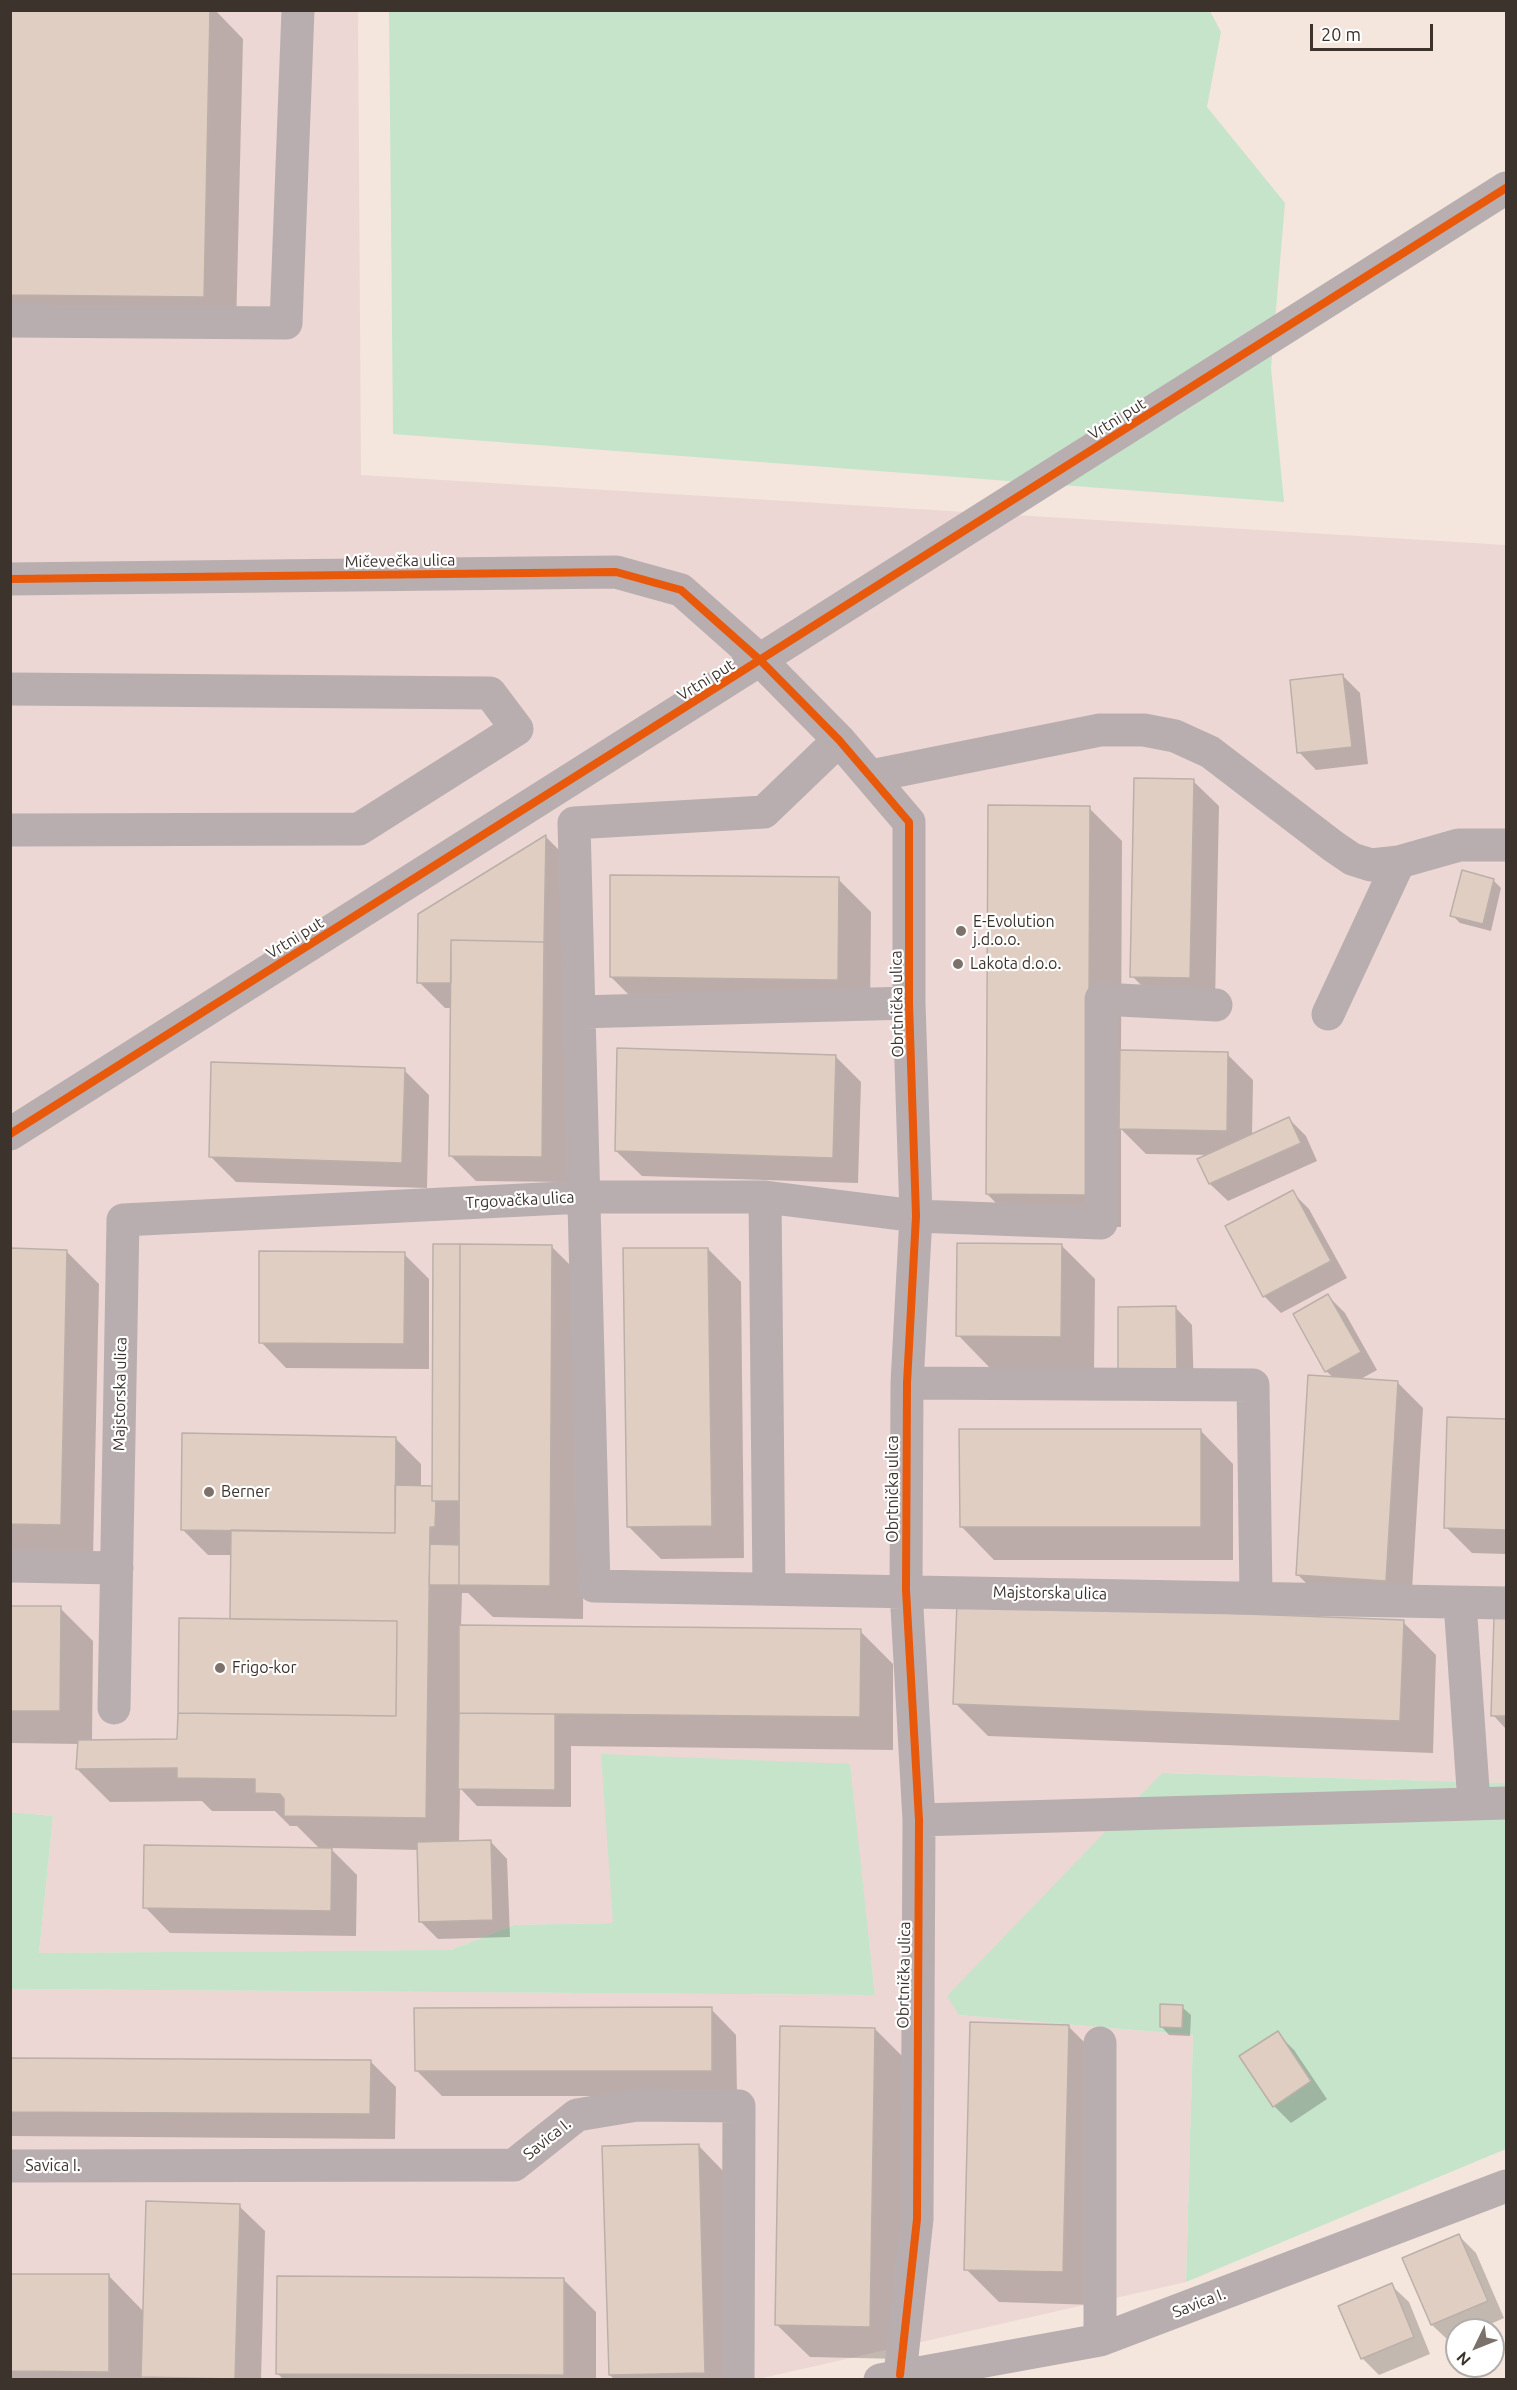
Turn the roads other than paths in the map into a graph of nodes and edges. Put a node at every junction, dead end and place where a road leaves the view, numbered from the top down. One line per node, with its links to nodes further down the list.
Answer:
1 (298, 10): 3 (street)
2 (1506, 189): 5 (street, Vrtni put)
3 (10, 321)
4 (10, 579): 5 (street, Mičevečka ulica)
5 (761, 661): 7 (street, Obrtnička ulica); 16 (street, Vrtni put)
6 (10, 689): 9 (street)
7 (839, 740): 8 (street, Obrtnička ulica); 14 (street)
8 (871, 776): 11 (street); 12 (street, Obrtnička ulica)
9 (10, 830)
10 (1506, 845): 11 (street)
11 (1399, 862): 15 (street)
12 (909, 1003): 14 (street); 19 (street, Obrtnička ulica)
13 (1216, 1005): 19 (street, Trgovačka ulica)
14 (578, 1012): 17 (street)
15 (1328, 1014)
16 (10, 1134)
17 (583, 1197): 18 (street, Trgovačka ulica); 20 (street, Trgovačka ulica); 24 (street, Majstorska ulica)
18 (765, 1197): 19 (street, Trgovačka ulica); 24 (street)
19 (916, 1216): 21 (street, Obrtnička ulica)
20 (123, 1220): 23 (street, Majstorska ulica)
21 (907, 1383): 25 (street, Obrtnička ulica); 26 (street)
22 (10, 1566): 23 (street)
23 (117, 1568): 29 (street, Majstorska ulica)
24 (769, 1589): 25 (street, Majstorska ulica)
25 (906, 1590): 26 (street, Majstorska ulica); 32 (street, Obrtnička ulica)
26 (1256, 1596): 27 (street, Majstorska ulica)
27 (1460, 1603): 28 (street, Majstorska ulica); 30 (street)
28 (1506, 1603)
29 (114, 1707)
30 (1474, 1803): 31 (street); 32 (street)
31 (1506, 1803)
32 (919, 1820): 37 (street, Obrtnička ulica)
33 (1100, 2043): 36 (street)
34 (10, 2166): 38 (street, Savica I.)
35 (1506, 2186): 36 (street, Savica I.)
36 (1100, 2340): 37 (street, Savica I.)
37 (890, 2377)
38 (738, 2379)

